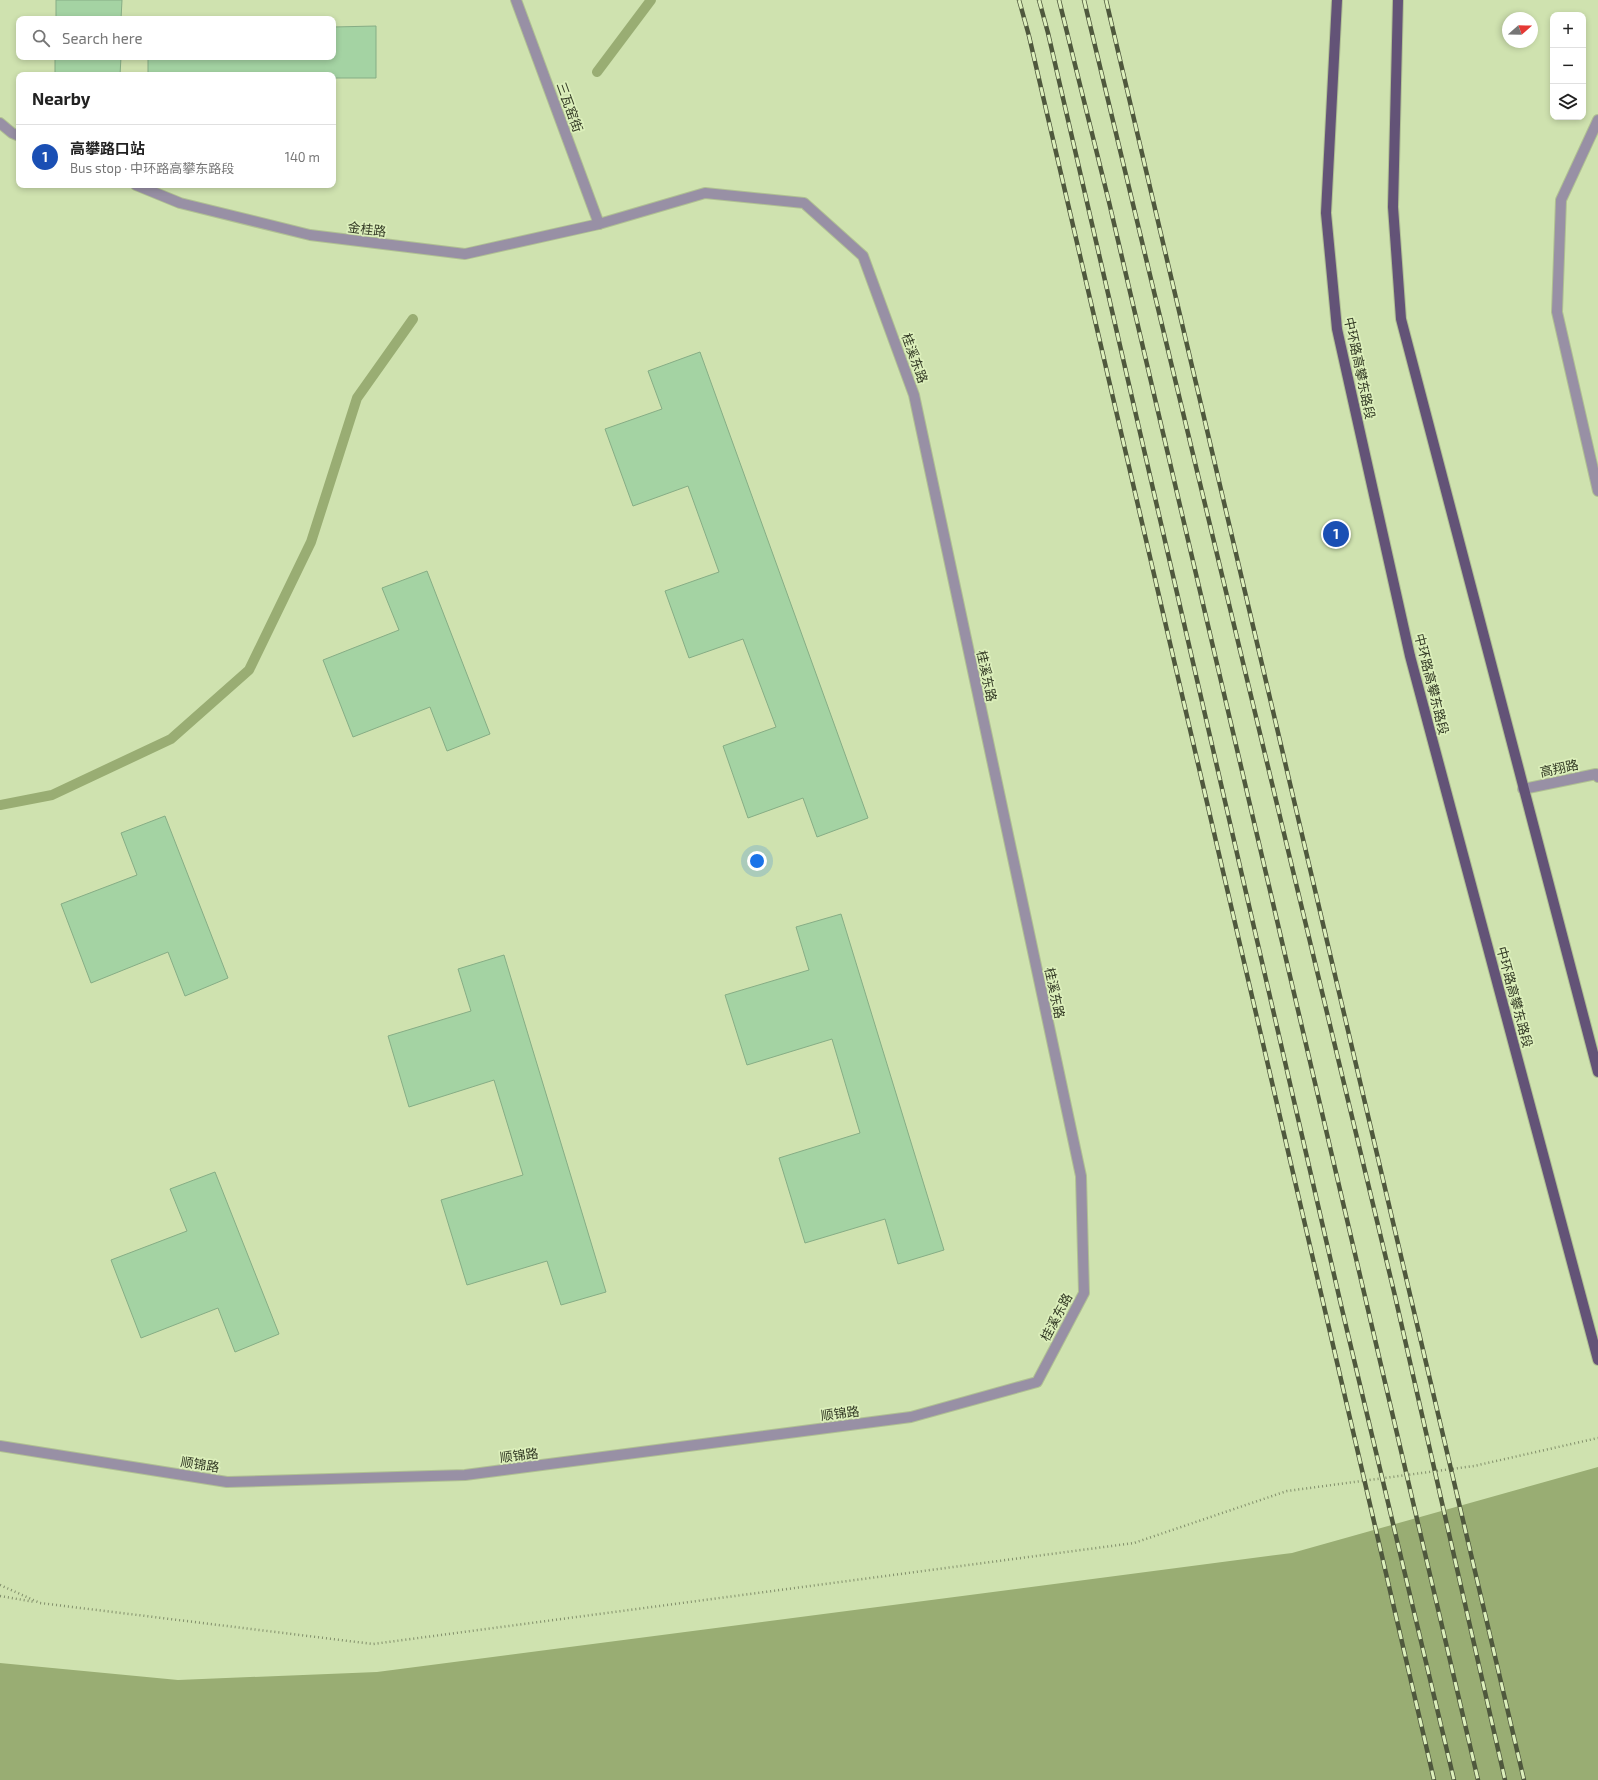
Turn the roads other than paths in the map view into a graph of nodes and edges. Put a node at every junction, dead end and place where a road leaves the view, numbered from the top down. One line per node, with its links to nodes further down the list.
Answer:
1 (516, 0): 8 (street, 三瓦窑街)
2 (1337, 0): 13 (main road, 中环路高攀东路段)
3 (1398, 0): 11 (main road)
4 (1598, 120): 9 (street)
5 (0, 123): 6 (street)
6 (16, 135)
7 (143, 188): 8 (street, 金桂路)
8 (599, 224): 14 (street, 桂溪东路)
9 (1598, 491)
10 (1598, 777): 11 (street, 高翔路)
11 (1523, 789): 12 (main road)
12 (1598, 1072)
13 (1598, 1360)
14 (1037, 1382): 15 (street, 顺锦路)
15 (0, 1446)

